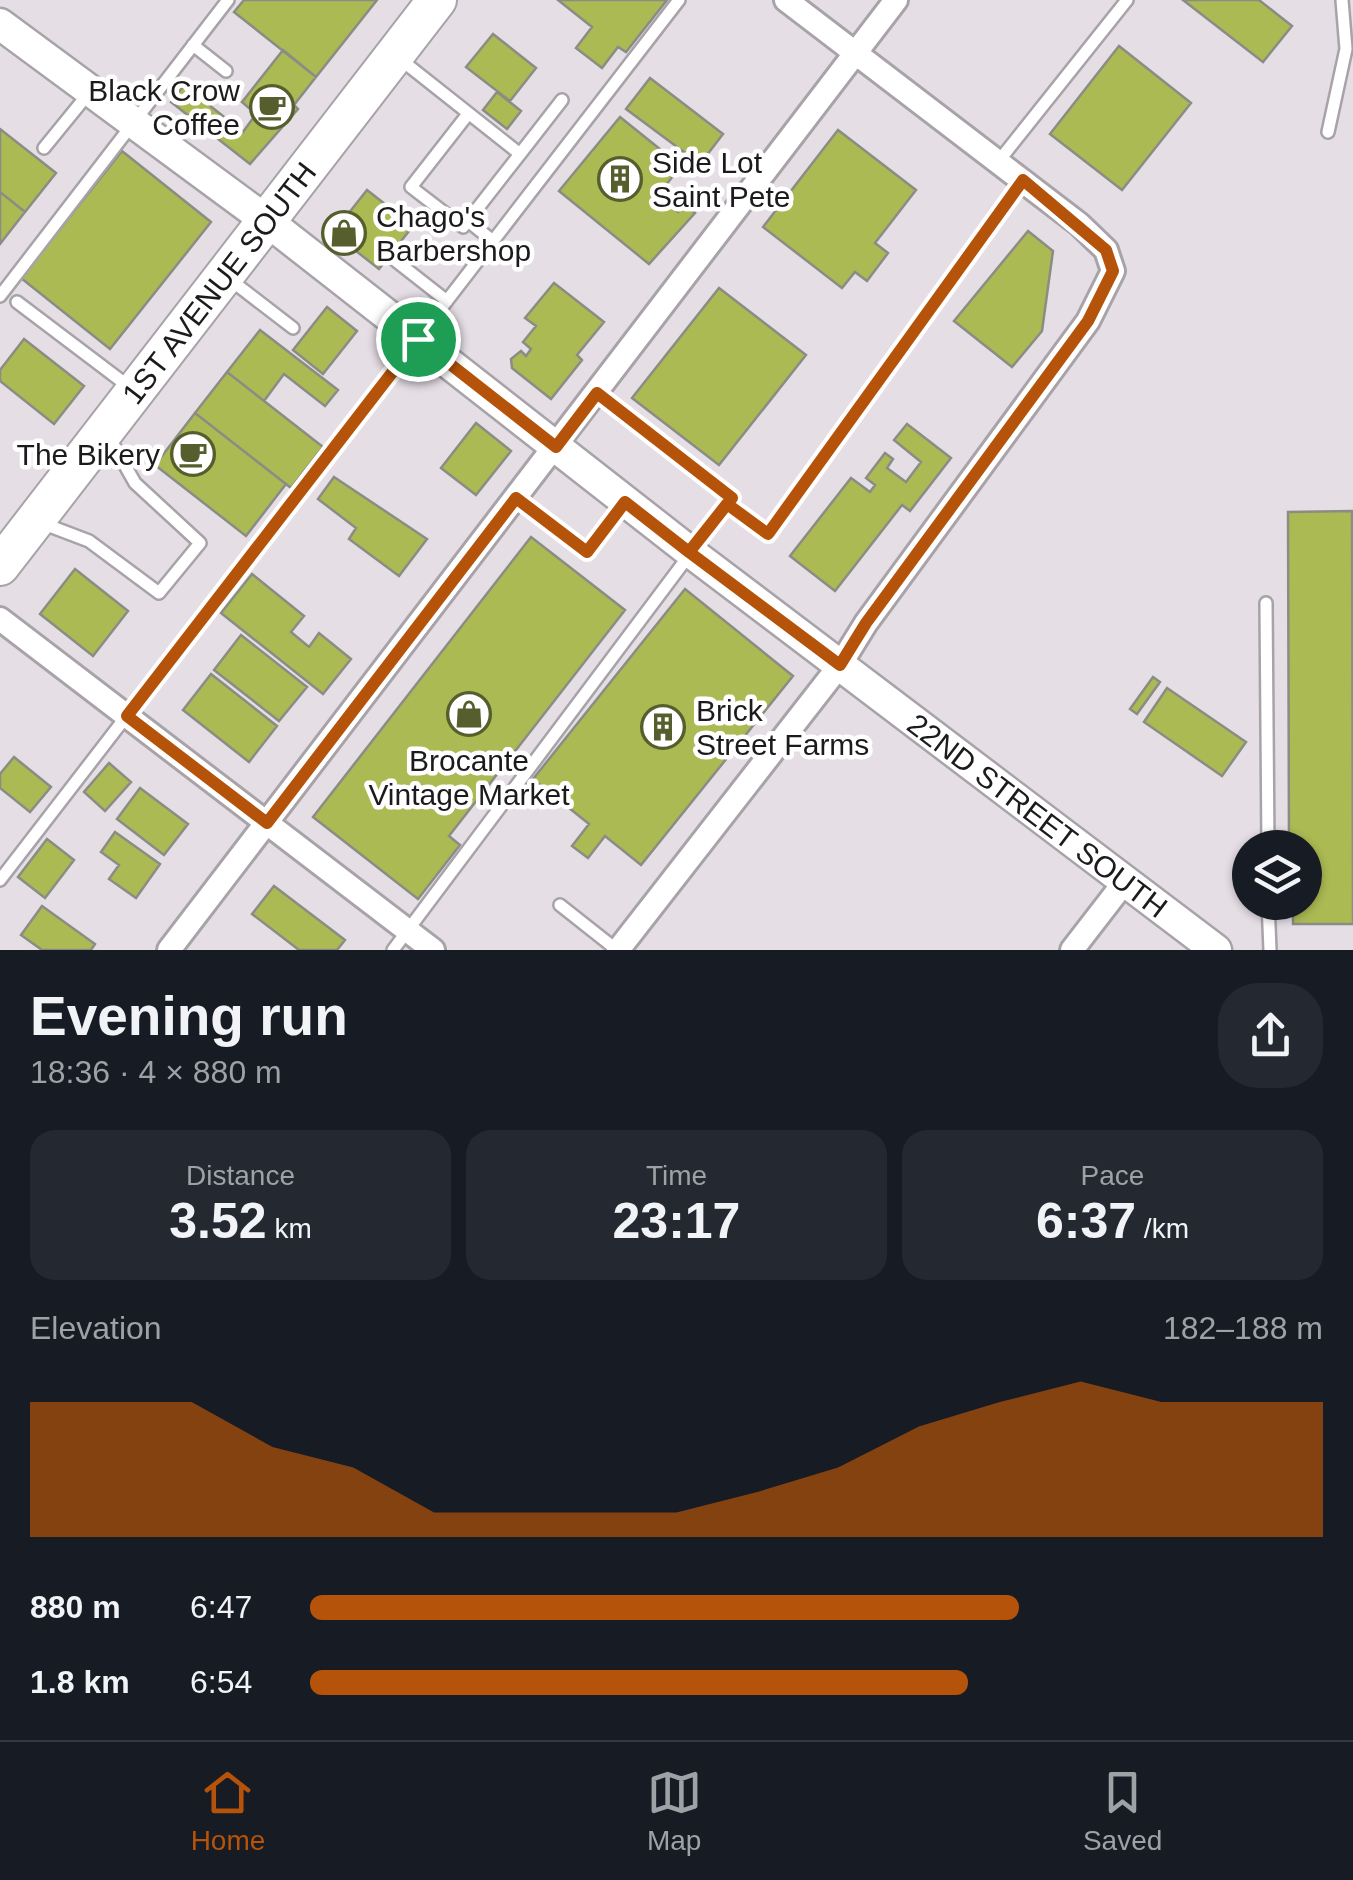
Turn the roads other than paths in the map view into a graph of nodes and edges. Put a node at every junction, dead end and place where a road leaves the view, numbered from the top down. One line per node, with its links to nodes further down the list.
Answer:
1 (6, 0): 9 (street)
2 (228, 0): 11 (lane)
3 (437, 0): 13 (main road, 1ST AVENUE SOUTH)
4 (679, 0): 26 (lane)
5 (786, 0): 12 (street)
6 (896, 0): 12 (street)
7 (1127, 0): 22 (lane)
8 (1342, 0): 19 (lane)
9 (0, 8)
10 (0, 24): 15 (street, 22ND STREET SOUTH)
11 (194, 45): 14 (lane); 18 (lane)
12 (856, 52): 22 (street); 35 (street)
13 (395, 55): 17 (lane); 24 (main road, 1ST AVENUE SOUTH)
14 (226, 71)
15 (90, 90): 18 (street, 22ND STREET SOUTH); 20 (lane)
16 (562, 100): 21 (lane)
17 (468, 114): 21 (lane); 25 (lane)
18 (134, 123): 24 (street, 22ND STREET SOUTH); 29 (lane)
19 (1328, 132)
20 (44, 148)
21 (520, 154): 25 (lane)
22 (998, 162): 23 (street)
23 (1023, 180): 39 (lane); 46 (street)
24 (267, 220): 28 (main road, 1ST AVENUE SOUTH); 33 (street, 22ND STREET SOUTH)
25 (468, 222): 26 (lane)
26 (493, 241): 30 (lane)
27 (396, 262): 30 (lane)
28 (224, 276): 32 (lane); 34 (main road, 1ST AVENUE SOUTH)
29 (0, 296)
30 (447, 301): 33 (lane)
31 (17, 302): 34 (lane)
32 (293, 328)
33 (418, 339): 37 (street, 22ND STREET SOUTH); 47 (lane)
34 (136, 391): 36 (main road, 1ST AVENUE SOUTH)
35 (597, 393): 37 (street); 39 (lane)
36 (106, 430): 41 (main road, 1ST AVENUE SOUTH); 41 (lane)
37 (556, 447): 38 (street); 40 (street, 22ND STREET SOUTH)
38 (516, 498): 40 (lane); 48 (street)
39 (730, 501): 42 (lane)
40 (625, 502): 42 (street, 22ND STREET SOUTH)
41 (35, 520): 43 (main road, 1ST AVENUE SOUTH)
42 (689, 552): 46 (street, 22ND STREET SOUTH); 54 (lane)
43 (0, 566)
44 (1266, 603): 49 (lane)
45 (0, 619): 47 (street)
46 (840, 665): 51 (street, 22ND STREET SOUTH); 58 (street)
47 (127, 716): 48 (street); 50 (lane)
48 (267, 823): 54 (street); 55 (street)
49 (1268, 830)
50 (0, 880)
51 (1123, 884): 59 (street); 60 (street, 22ND STREET SOUTH)
52 (560, 905): 58 (lane)
53 (1269, 920): 61 (lane)
54 (408, 931): 56 (lane); 57 (street)
55 (169, 950)
56 (393, 950)
57 (433, 950)
58 (618, 950)
59 (1072, 950)
60 (1216, 950)
61 (1270, 950)

